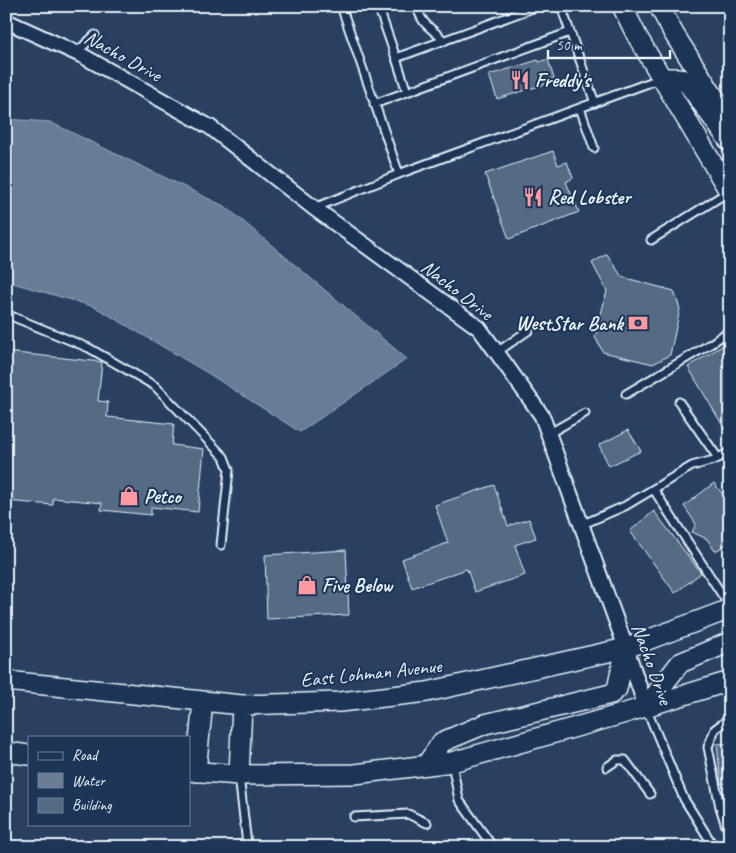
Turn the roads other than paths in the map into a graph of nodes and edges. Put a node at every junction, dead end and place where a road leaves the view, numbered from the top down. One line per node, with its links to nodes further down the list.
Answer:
1 (341, 6): 17 (lane)
2 (378, 6): 13 (lane)
3 (417, 6): 11 (lane)
4 (538, 6): 11 (lane)
5 (561, 6): 9 (lane)
6 (622, 6): 14 (main road)
7 (659, 6): 19 (main road)
8 (6, 21): 12 (street, Nacho Drive)
9 (570, 32): 15 (lane); 16 (lane)
10 (95, 35): 12 (lane)
11 (444, 41): 13 (lane)
12 (76, 53): 24 (street, Nacho Drive)
13 (396, 58): 15 (lane)
14 (662, 78): 16 (lane); 20 (main road); 23 (main road)
15 (407, 92): 17 (lane)
16 (595, 103): 18 (lane)
17 (374, 104): 22 (lane)
18 (580, 108): 21 (lane); 22 (lane)
19 (730, 122)
20 (730, 142)
21 (594, 148)
22 (399, 174): 24 (lane)
23 (729, 192): 25 (lane)
24 (314, 208): 29 (street, Nacho Drive)
25 (650, 240)
26 (6, 314): 38 (lane)
27 (529, 330): 29 (lane)
28 (730, 330): 30 (lane)
29 (497, 352): 33 (street, Nacho Drive)
30 (626, 394)
31 (679, 402): 35 (lane)
32 (585, 413): 33 (lane)
33 (548, 434): 37 (street, Nacho Drive)
34 (730, 452): 35 (lane)
35 (718, 458): 36 (lane)
36 (654, 490): 37 (lane); 39 (lane)
37 (581, 526): 41 (street, Nacho Drive)
38 (221, 545)
39 (730, 608): 41 (main road, East Lohman Avenue)
40 (730, 642): 46 (main road)
41 (626, 648): 45 (main road, East Lohman Avenue); 46 (street, Nacho Drive); 51 (main road)
42 (6, 681): 44 (main road, East Lohman Avenue)
43 (730, 681): 46 (main road)
44 (203, 701): 45 (main road, East Lohman Avenue); 53 (main road)
45 (242, 705): 54 (main road)
46 (646, 708): 50 (main road); 61 (lane, Nacho Drive)
47 (730, 718): 58 (lane)
48 (6, 752): 49 (main road)
49 (28, 754)
50 (452, 762): 51 (main road); 60 (lane)
51 (426, 765): 54 (main road)
52 (607, 767): 55 (lane)
53 (192, 772): 54 (main road)
54 (239, 774): 59 (lane)
55 (650, 794)
56 (354, 817): 57 (lane)
57 (427, 823)
58 (730, 830)
59 (249, 847)
60 (493, 847)
61 (715, 847)

